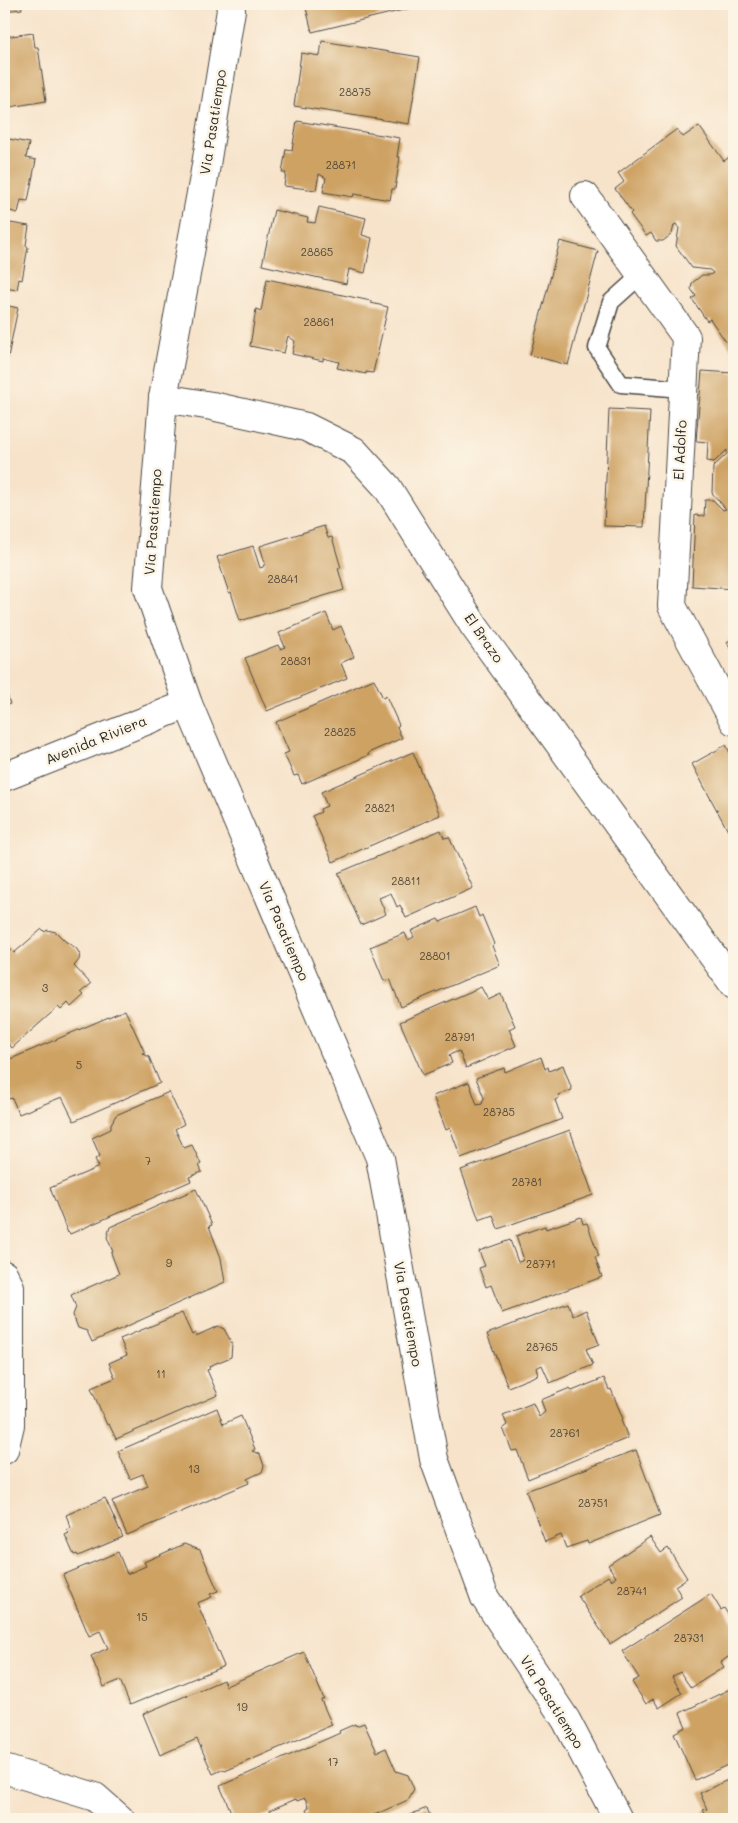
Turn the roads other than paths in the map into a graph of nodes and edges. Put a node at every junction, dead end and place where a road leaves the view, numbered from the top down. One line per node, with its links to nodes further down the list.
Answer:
1 (230, 4): 5 (street, Via Pasatiempo)
2 (585, 196): 3 (street, El Adolfo)
3 (641, 275): 4 (street, El Adolfo); 4 (lane)
4 (683, 389): 7 (street, El Adolfo)
5 (163, 398): 6 (street, Via Pasatiempo); 9 (street, El Brazo)
6 (188, 704): 8 (street, Avenida Riviera); 14 (street, Via Pasatiempo)
7 (734, 721)
8 (4, 777)
9 (734, 985)
10 (4, 1275): 11 (street)
11 (4, 1450)
12 (4, 1769): 13 (street)
13 (120, 1819)
14 (618, 1819)

